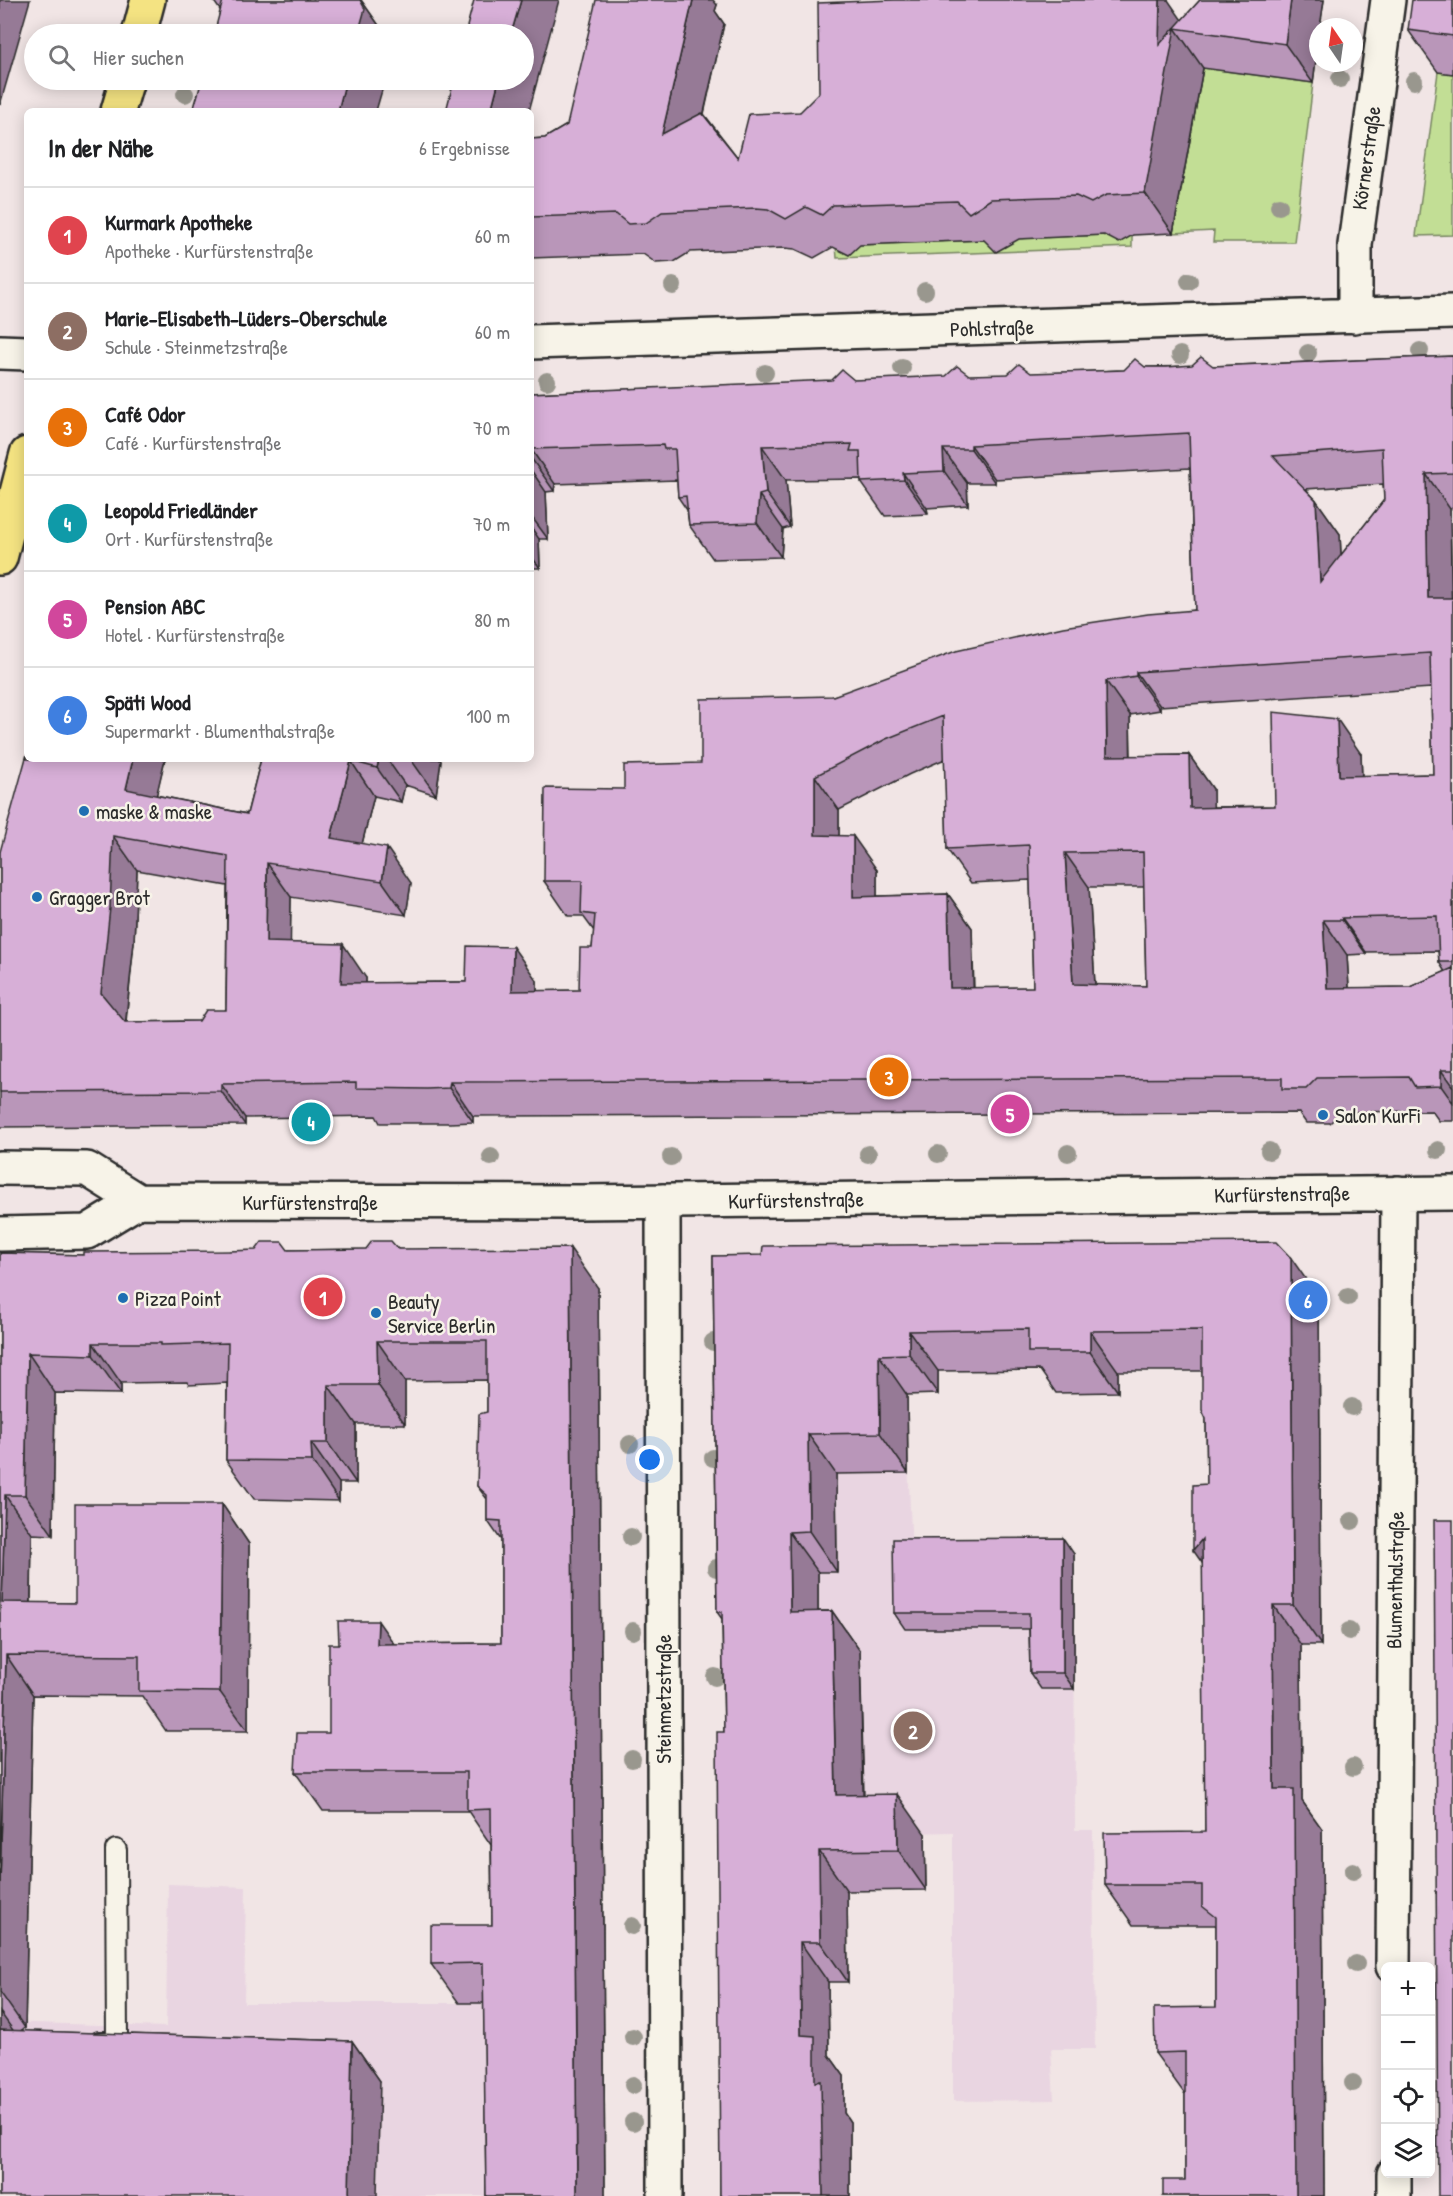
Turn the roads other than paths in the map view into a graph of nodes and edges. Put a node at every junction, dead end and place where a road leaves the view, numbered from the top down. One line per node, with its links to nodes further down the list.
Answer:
1 (148, 0): 3 (main road)
2 (1388, 0): 7 (street, Körnerstraße)
3 (142, 24)
4 (124, 90): 5 (main road)
5 (119, 108)
6 (1453, 312): 7 (street, Pohlstraße)
7 (1355, 316): 8 (street, Pohlstraße)
8 (534, 342)
9 (0, 352): 10 (street)
10 (24, 353)
11 (24, 466): 12 (main road)
12 (0, 558)
13 (0, 1168): 16 (street)
14 (1398, 1193): 15 (street, Kurfürstenstraße); 17 (street, Kurfürstenstraße); 20 (street, Blumenthalstraße)
15 (1453, 1193)
16 (138, 1201): 17 (street, Kurfürstenstraße); 18 (street)
17 (663, 1201): 23 (street, Steinmetzstraße)
18 (0, 1233)
19 (116, 1850): 21 (lane)
20 (1393, 1962)
21 (82, 2041)
22 (1394, 2178): 24 (street)
23 (665, 2196)
24 (1394, 2196)

